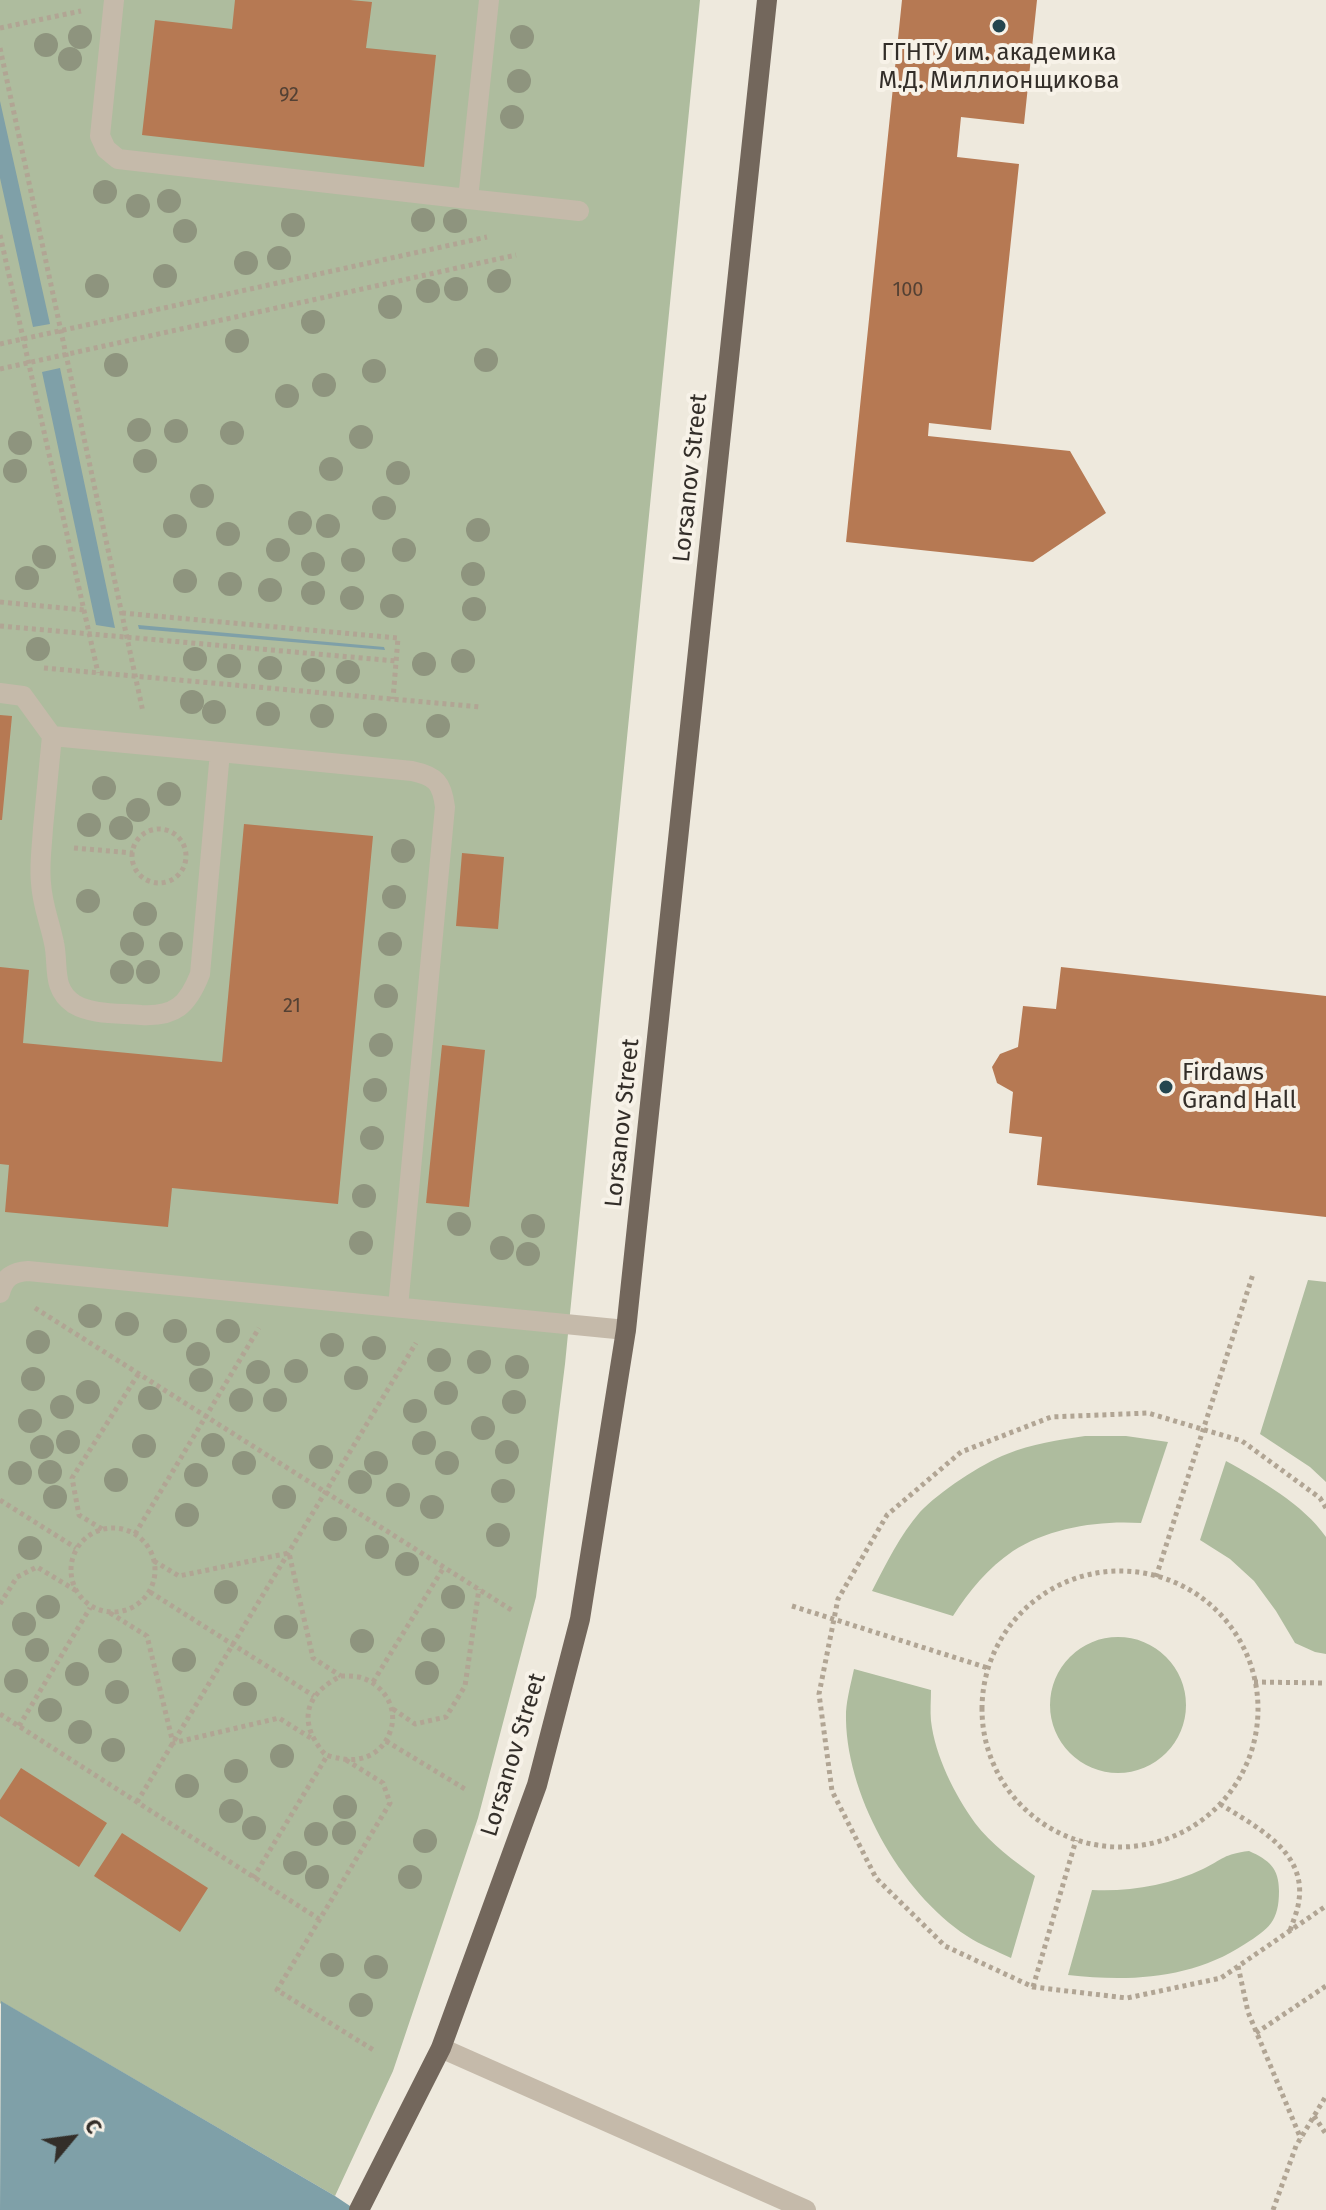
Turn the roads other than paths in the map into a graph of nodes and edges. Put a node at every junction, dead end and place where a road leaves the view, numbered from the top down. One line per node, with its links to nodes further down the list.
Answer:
1 (489, 0): 4 (lane)
2 (767, 0): 11 (main road, Lorsanov Street)
3 (114, 2): 4 (lane)
4 (468, 199): 5 (lane)
5 (579, 211)
6 (0, 693): 7 (lane)
7 (52, 736): 8 (lane); 8 (lane)
8 (220, 752): 10 (lane)
9 (0, 1293): 10 (lane)
10 (398, 1307): 11 (lane)
11 (626, 1330): 12 (main road, Lorsanov Street)
12 (441, 2048): 13 (main road, Lorsanov Street); 14 (lane)
13 (359, 2210)
14 (806, 2210)

